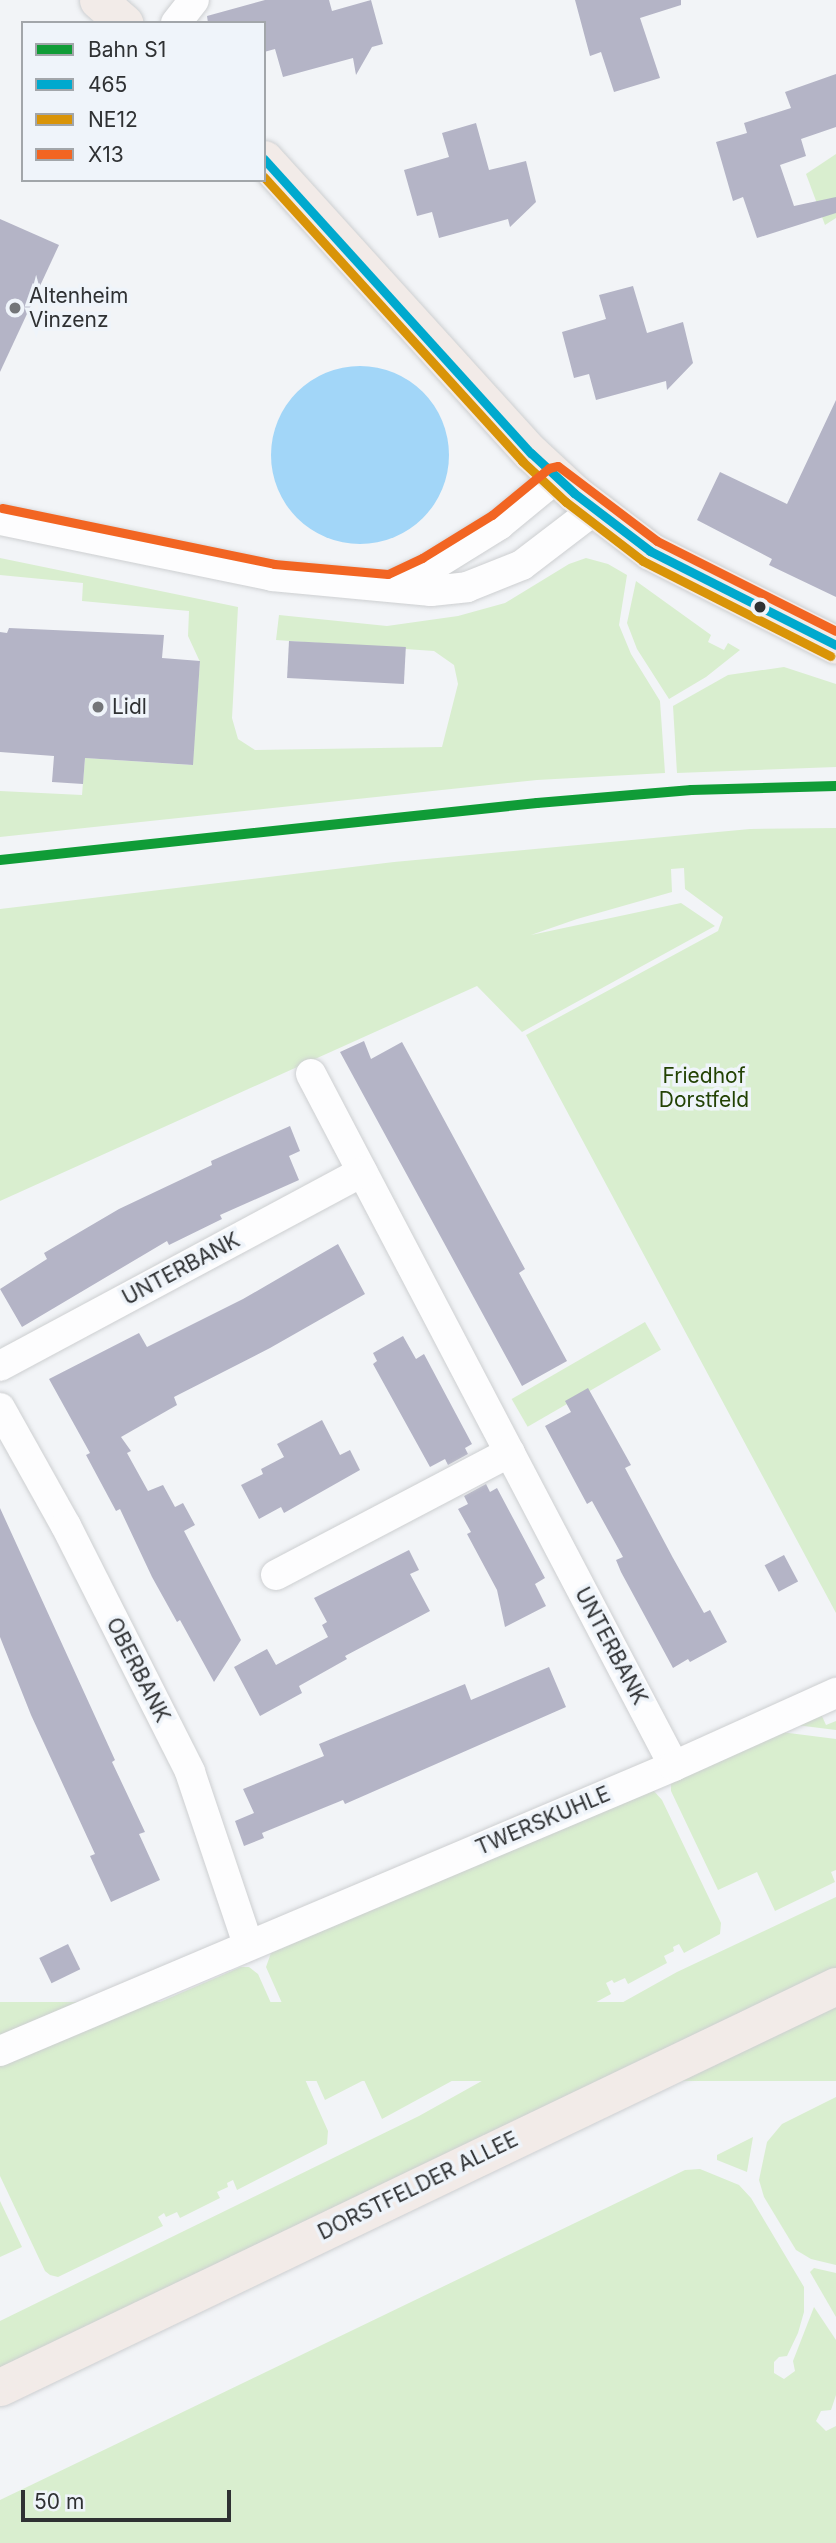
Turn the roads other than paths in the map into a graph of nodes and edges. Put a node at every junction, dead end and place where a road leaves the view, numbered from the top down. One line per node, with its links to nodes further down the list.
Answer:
1 (98, 0): 3 (main road)
2 (194, 0): 4 (street)
3 (122, 21)
4 (178, 21)
5 (266, 161): 6 (main road)
6 (556, 478): 7 (main road); 9 (street)
7 (594, 510): 9 (street); 10 (main road)
8 (0, 520): 9 (street)
9 (390, 586)
10 (836, 645)
11 (312, 1074): 12 (street, UNTERBANK)
12 (362, 1172): 13 (street, UNTERBANK); 15 (street, UNTERBANK)
13 (0, 1366)
14 (0, 1408): 19 (street, OBERBANK)
15 (510, 1452): 16 (street); 18 (street, UNTERBANK)
16 (276, 1575)
17 (836, 1693): 18 (street, TWERSKUHLE)
18 (674, 1766): 19 (street, TWERSKUHLE)
19 (248, 1944): 21 (street, TWERSKUHLE)
20 (836, 1986): 22 (main road, DORSTFELDER ALLEE)
21 (0, 2051)
22 (0, 2387)

